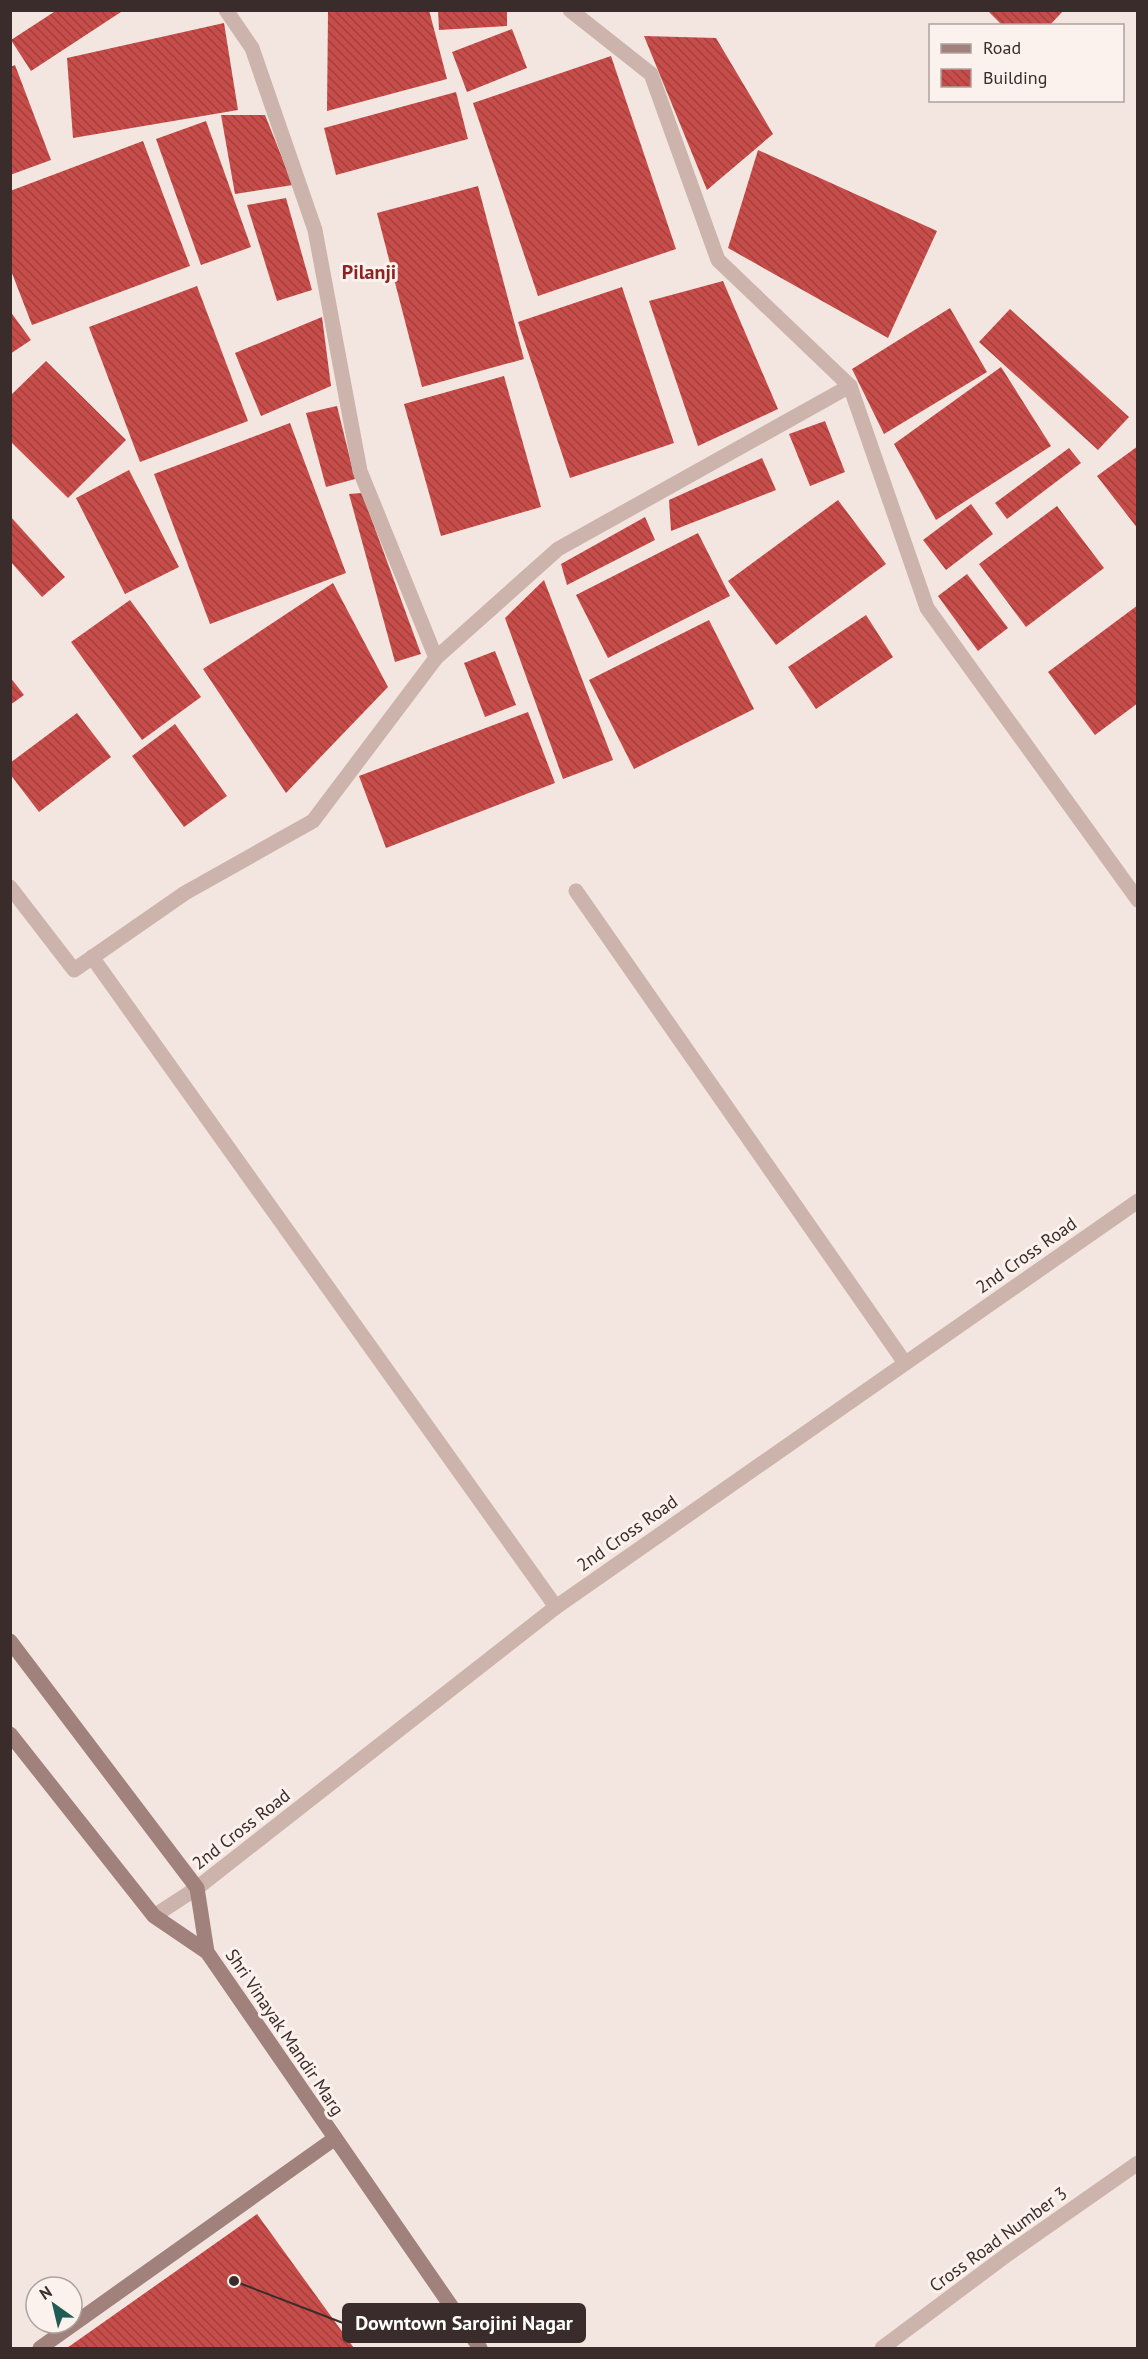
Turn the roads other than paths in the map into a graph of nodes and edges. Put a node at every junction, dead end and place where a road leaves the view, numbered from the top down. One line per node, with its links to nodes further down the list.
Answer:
1 (226, 10): 4 (street)
2 (570, 10): 3 (street)
3 (850, 386): 4 (street); 7 (street)
4 (436, 658): 8 (street)
5 (10, 886): 8 (street)
6 (576, 891): 10 (street)
7 (1137, 900)
8 (92, 957): 11 (street)
9 (1137, 1201): 10 (street, 2nd Cross Road)
10 (905, 1363): 11 (street, 2nd Cross Road)
11 (556, 1607): 14 (street, 2nd Cross Road)
12 (10, 1641): 14 (street)
13 (10, 1734): 15 (street, Shri Vinayak Mandir Marg)
14 (196, 1888): 15 (street, 2nd Cross Road); 16 (street)
15 (154, 1916): 16 (street, Shri Vinayak Mandir Marg)
16 (207, 1952): 17 (street, Shri Vinayak Mandir Marg)
17 (333, 2139): 19 (street); 20 (street, Shri Vinayak Mandir Marg)
18 (1137, 2163): 21 (street, Cross Road Number 3)
19 (40, 2349)
20 (480, 2349)
21 (882, 2349)

